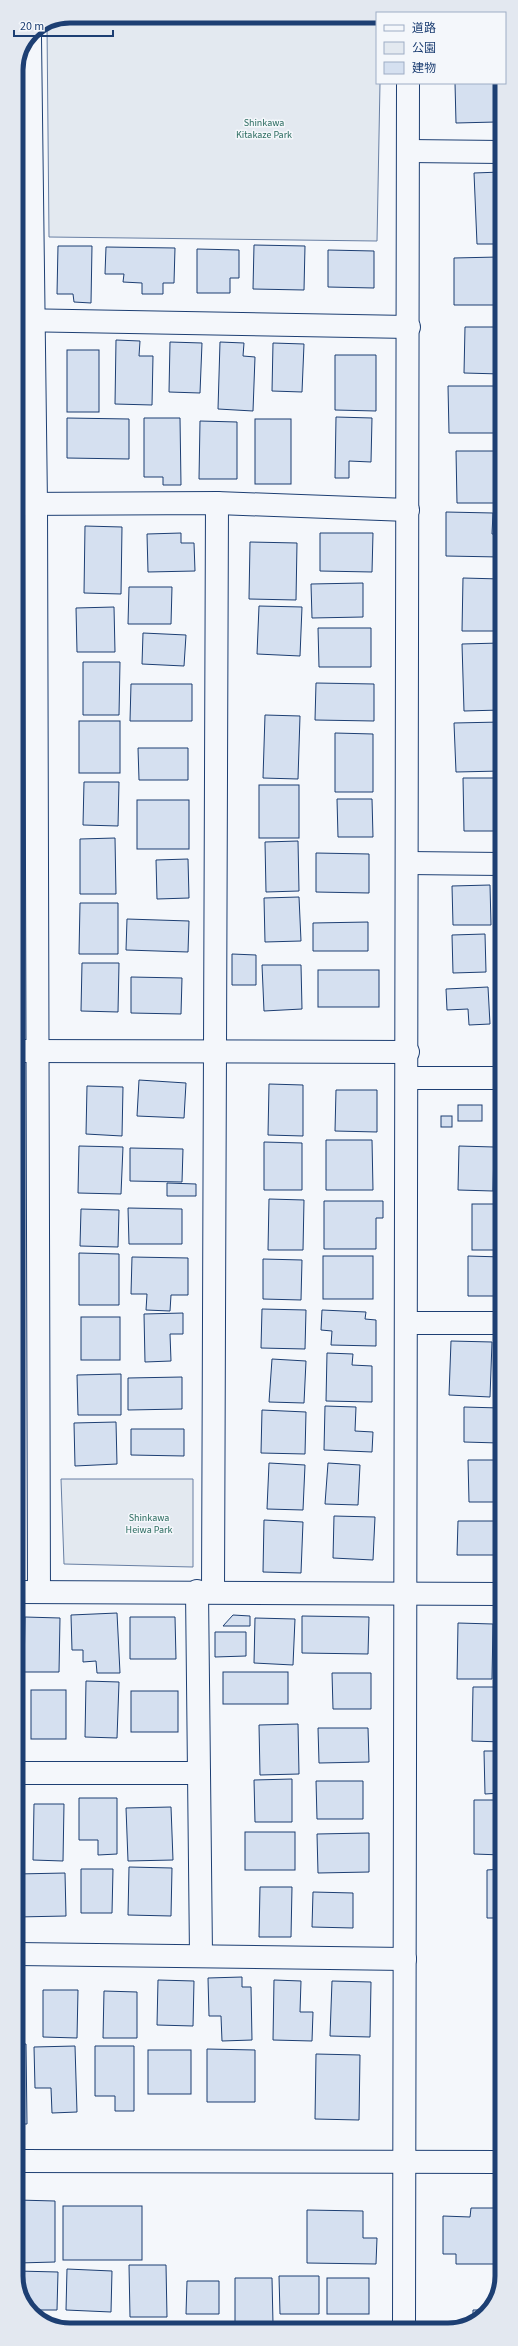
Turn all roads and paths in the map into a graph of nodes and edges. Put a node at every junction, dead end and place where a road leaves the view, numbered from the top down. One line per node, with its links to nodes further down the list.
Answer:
1 (30, 47): 3 (street)
2 (408, 84): 4 (street)
3 (24, 149): 6 (street)
4 (409, 151): 5 (street); 7 (street)
5 (495, 152)
6 (25, 320): 7 (street); 9 (street)
7 (409, 327): 10 (street)
8 (217, 503): 9 (street); 10 (street); 14 (street)
9 (26, 504): 13 (street)
10 (408, 510): 11 (street)
11 (408, 863): 12 (street); 15 (street)
12 (495, 864)
13 (27, 1051): 14 (street); 21 (street)
14 (215, 1052): 15 (street); 22 (street)
15 (408, 1052): 16 (street)
16 (408, 1078): 17 (street); 18 (street)
17 (495, 1078)
18 (407, 1323): 19 (street); 23 (street)
19 (495, 1323)
20 (23, 1592): 21 (street)
21 (39, 1592): 22 (street)
22 (205, 1592): 23 (street); 26 (street)
23 (406, 1594): 24 (street); 29 (street)
24 (495, 1594)
25 (23, 1773): 26 (street)
26 (199, 1773): 28 (street)
27 (23, 1954): 28 (street)
28 (201, 1955): 29 (street)
29 (405, 1959): 31 (street)
30 (23, 2161): 31 (street)
31 (405, 2162): 32 (street); 33 (street)
32 (495, 2162)
33 (404, 2323)

